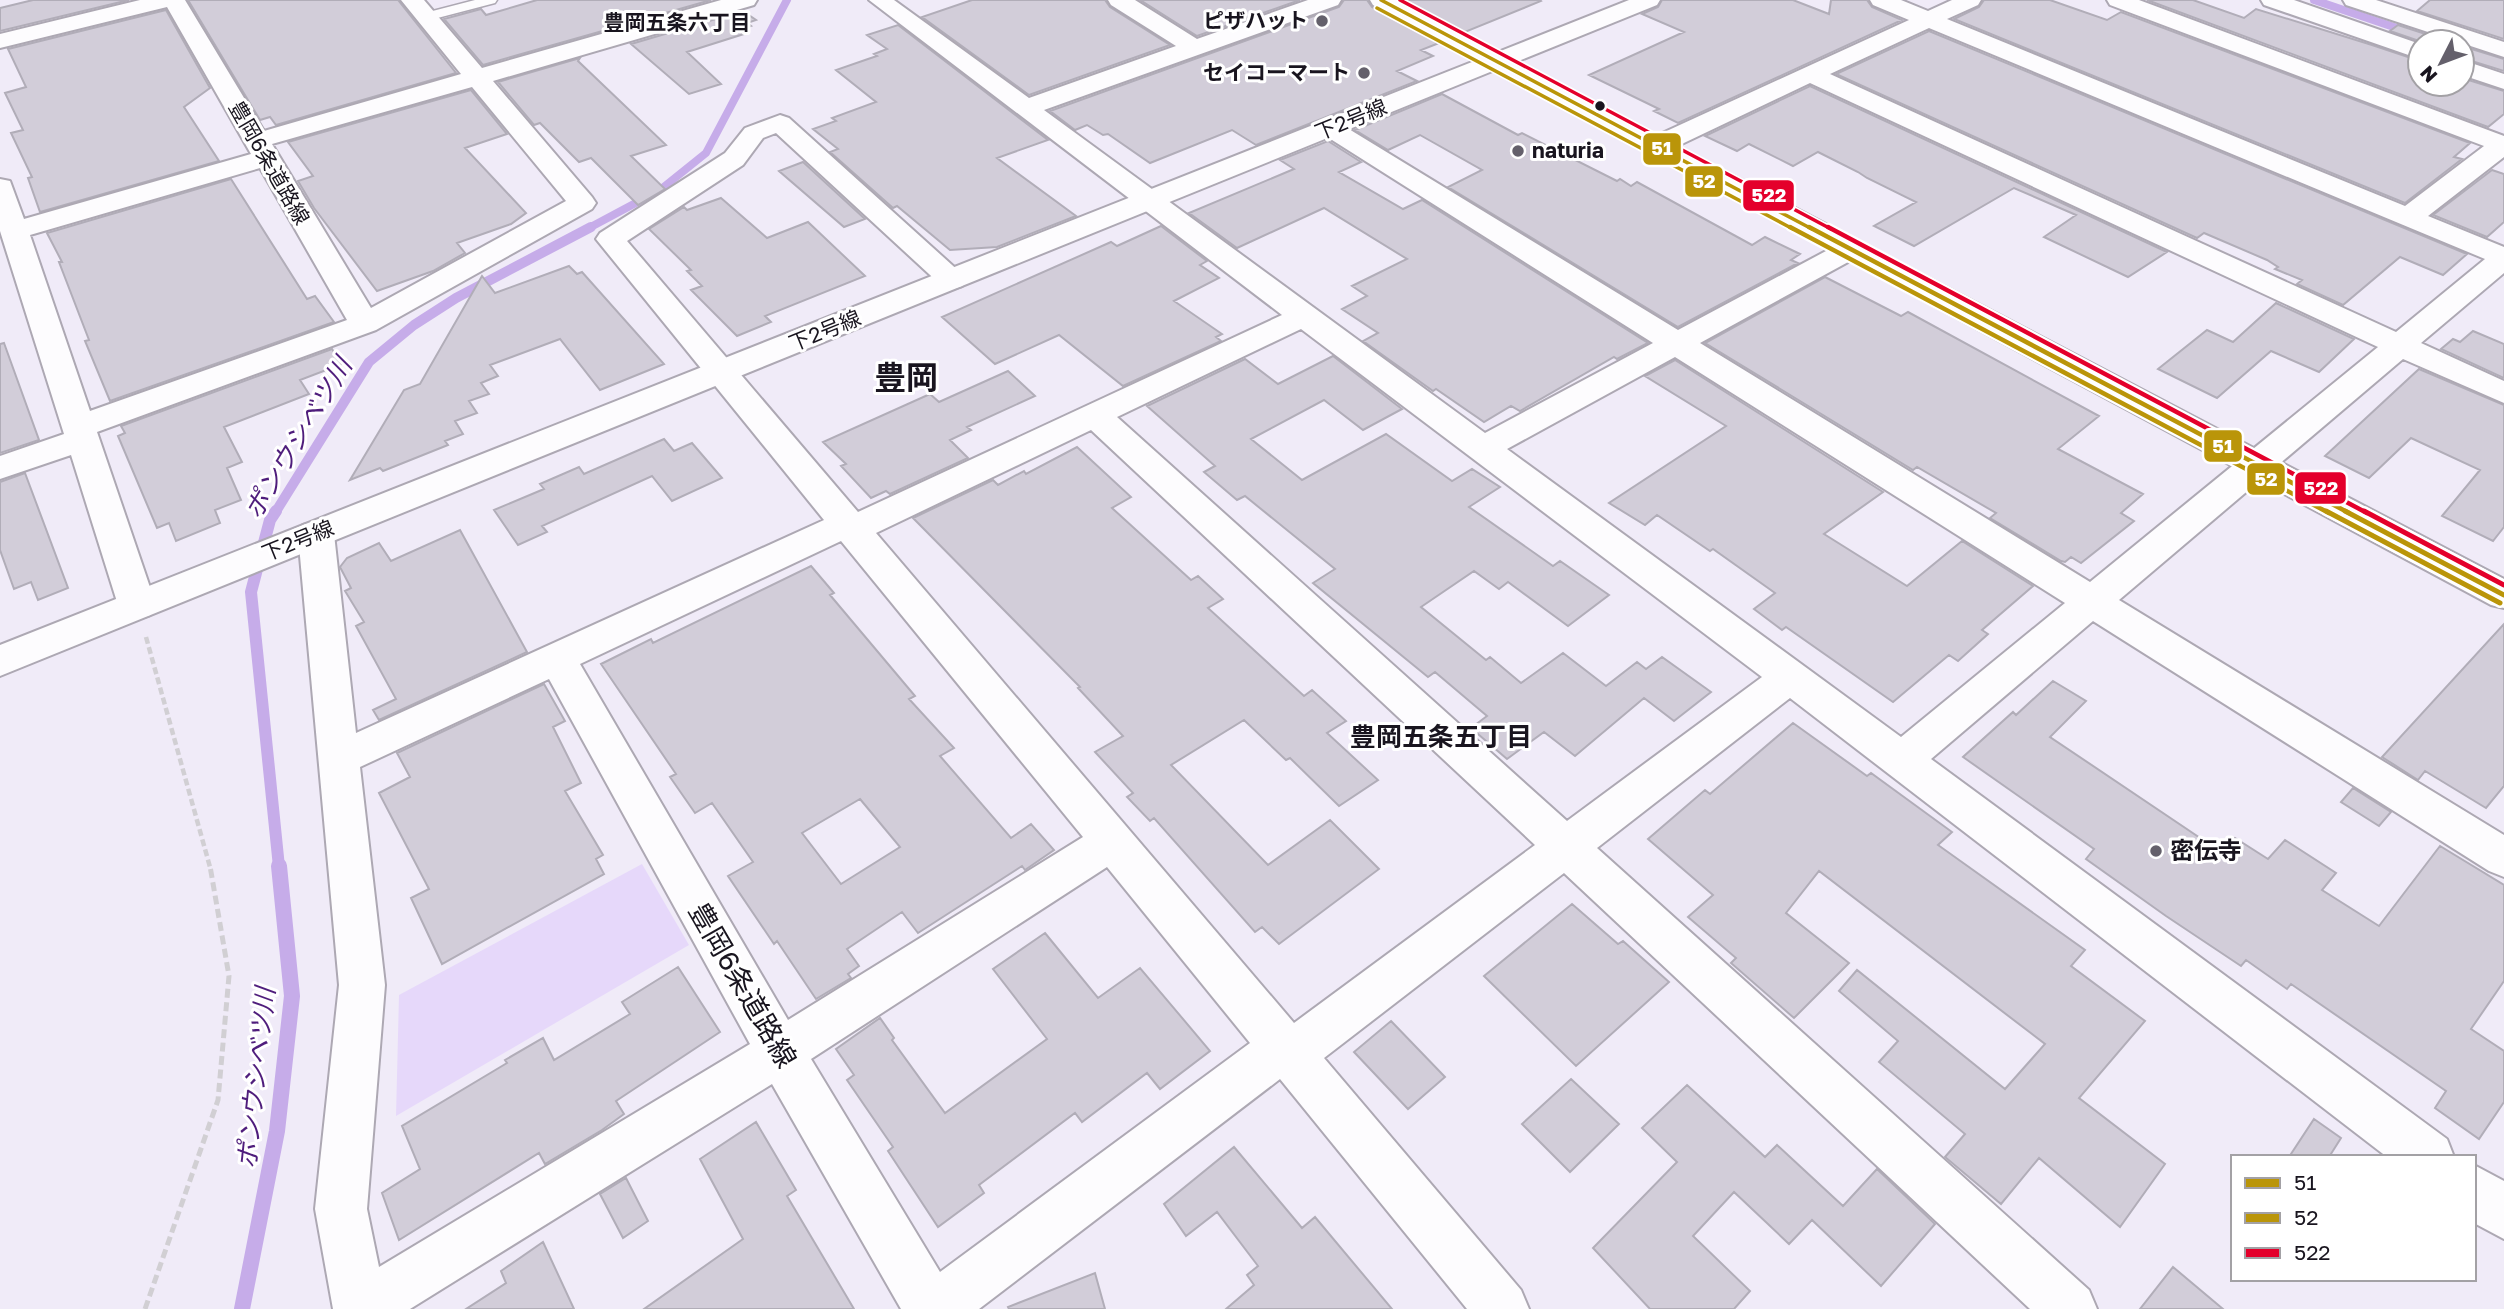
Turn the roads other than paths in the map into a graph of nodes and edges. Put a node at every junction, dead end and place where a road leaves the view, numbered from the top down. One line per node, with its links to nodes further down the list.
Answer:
1 (167, 0): 17 (street)
2 (174, 0): 30 (street, 豊岡6条道路線)
3 (490, 0): 15 (lane)
4 (746, 0): 24 (street)
5 (880, 0): 26 (street)
6 (1119, 0): 19 (street)
7 (1330, 0): 19 (street)
8 (1381, 0): 21 (street)
9 (1649, 0): 21 (street, 下2号線)
10 (1881, 0): 16 (street)
11 (1970, 0): 16 (street)
12 (2118, 0): 28 (street)
13 (2272, 0): 18 (street)
14 (2354, 0): 20 (street)
15 (419, 9): 24 (street)
16 (1928, 20): 23 (street); 33 (street)
17 (0, 41)
18 (2406, 47)
19 (1195, 48): 26 (street)
20 (2504, 50)
21 (1497, 61): 27 (street, 下2号線); 29 (street)
22 (2476, 72): 25 (street)
23 (1810, 74): 29 (street); 40 (street)
24 (478, 78): 30 (street); 38 (street)
25 (2504, 82)
26 (1025, 108): 31 (street)
27 (1330, 128): 31 (street, 下2号線); 39 (street)
28 (2504, 144): 33 (street)
29 (1656, 146): 34 (street)
30 (260, 150): 32 (street); 38 (street, 豊岡6条道路線)
31 (1148, 201): 36 (street, 下2号線); 37 (street)
32 (6, 212): 44 (street)
33 (2407, 218): 35 (street)
34 (1851, 249): 39 (street); 46 (street)
35 (2504, 258): 40 (street)
36 (952, 280): 41 (street, 下2号線); 41 (street)
37 (1306, 316): 43 (street); 45 (street)
38 (365, 324): 44 (street)
39 (1677, 342): 45 (street); 51 (street)
40 (2400, 346): 42 (street); 46 (street)
41 (723, 373): 48 (street); 49 (street, 下2号線)
42 (2504, 393)
43 (1094, 414): 48 (street); 59 (street)
44 (79, 433): 47 (street); 52 (street)
45 (1483, 448): 55 (street)
46 (2258, 466): 50 (street); 51 (street)
47 (0, 468)
48 (851, 526): 53 (street); 58 (street)
49 (302, 540): 52 (street, 下2号線); 56 (street)
50 (2504, 595)
51 (2092, 603): 57 (street); 60 (street)
52 (137, 605): 54 (street, 下2号線)
53 (557, 659): 56 (street); 62 (street, 豊岡6条道路線)
54 (0, 661)
55 (1790, 677): 57 (street); 59 (street)
56 (337, 760): 66 (street)
57 (1902, 760): 63 (street)
58 (1111, 842): 61 (street); 62 (street)
59 (1568, 847): 61 (street); 69 (street)
60 (2504, 858)
61 (1287, 1051): 67 (street); 68 (street)
62 (780, 1052): 66 (street); 67 (street, 豊岡6条道路線)
63 (2426, 1155)
64 (2476, 1192): 65 (street)
65 (2504, 1213)
66 (360, 1309)
67 (933, 1309)
68 (1502, 1309)
69 (2070, 1309)

